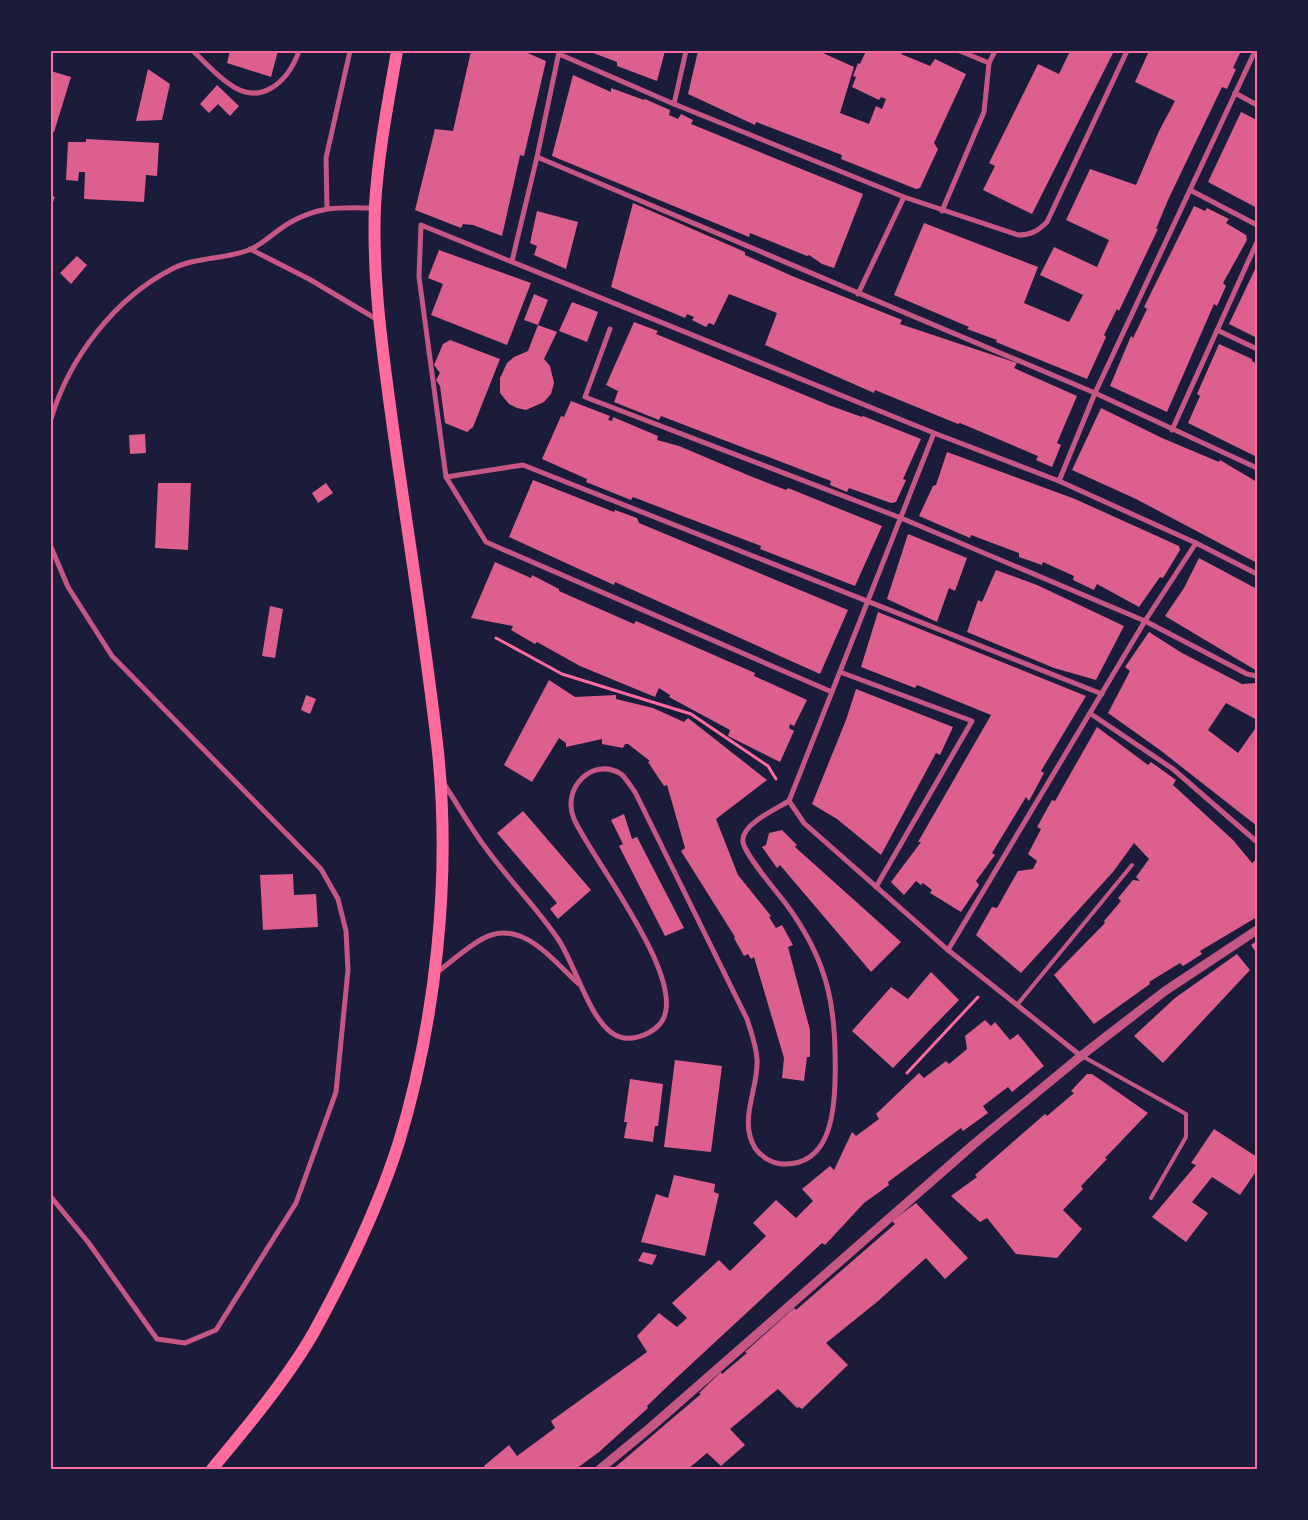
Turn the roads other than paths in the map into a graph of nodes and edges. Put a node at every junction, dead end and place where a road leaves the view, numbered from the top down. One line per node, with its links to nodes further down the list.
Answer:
1 (193, 51): 2 (street)
2 (299, 51)
3 (350, 51): 18 (street)
4 (397, 51): 19 (main road)
5 (686, 51): 13 (street)
6 (960, 51): 11 (street)
7 (995, 51): 11 (street)
8 (1127, 51): 20 (street)
9 (1255, 51): 12 (street)
10 (557, 52): 13 (street); 15 (street)
11 (989, 63): 20 (street)
12 (1235, 94): 14 (street); 16 (street)
13 (674, 104): 17 (street)
14 (1257, 105)
15 (537, 157): 24 (street); 25 (street)
16 (1190, 190): 21 (street); 30 (street)
17 (904, 197): 20 (street); 25 (street)
18 (327, 208): 19 (street); 23 (street)
19 (375, 208): 26 (main road)
20 (942, 211)
21 (1257, 225)
22 (1257, 242): 28 (street)
23 (250, 249): 26 (street); 31 (street)
24 (512, 261): 33 (street); 35 (street)
25 (858, 294): 30 (street)
26 (378, 320): 48 (main road)
27 (610, 329): 37 (street)
28 (1218, 330): 29 (street); 32 (street)
29 (1257, 349)
30 (1095, 393): 32 (street); 36 (street)
31 (51, 419)
32 (1172, 430): 34 (street)
33 (934, 433): 36 (street); 37 (street)
34 (1257, 468)
35 (446, 477): 41 (street); 45 (street)
36 (1058, 481): 38 (street)
37 (901, 518): 41 (street); 42 (street)
38 (1196, 543): 40 (street); 42 (street)
39 (51, 547): 59 (street)
40 (1257, 574)
41 (868, 600): 43 (street); 46 (street)
42 (1145, 621): 44 (street); 46 (street)
43 (840, 672): 45 (street); 52 (street)
44 (1257, 676)
45 (832, 692): 49 (street)
46 (1102, 694): 47 (street)
47 (1091, 714): 50 (street); 54 (street)
48 (439, 777): 55 (main road); 56 (street)
49 (789, 801): 52 (street); 56 (street)
50 (1257, 842)
51 (1132, 865): 57 (lane)
52 (876, 887): 54 (street)
53 (1257, 930): 58 (street)
54 (948, 950): 57 (street)
55 (434, 975): 56 (street); 61 (main road)
56 (583, 987)
57 (1017, 1005): 58 (street)
58 (1081, 1056): 60 (lane); 62 (street)
59 (51, 1197)
60 (1151, 1198)
61 (212, 1469)
62 (600, 1469)

